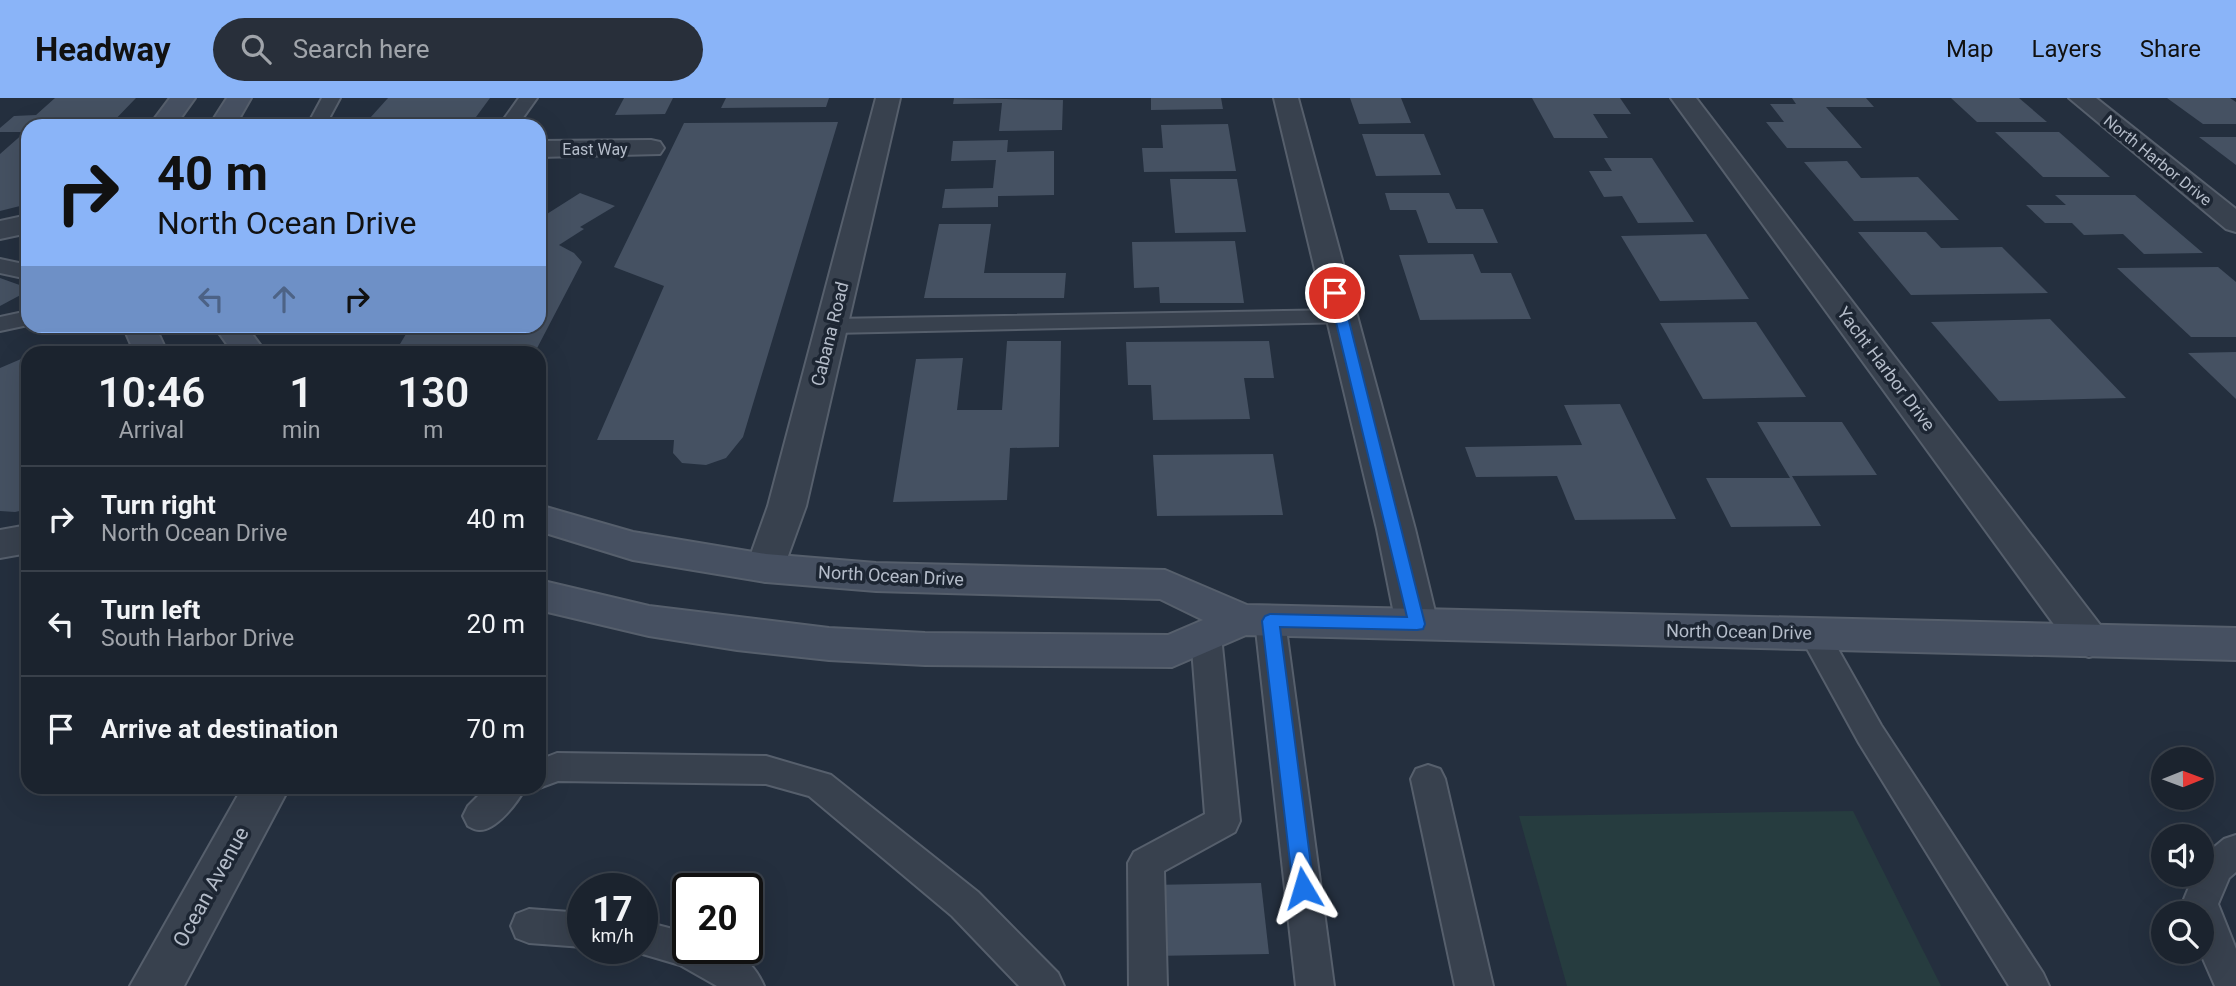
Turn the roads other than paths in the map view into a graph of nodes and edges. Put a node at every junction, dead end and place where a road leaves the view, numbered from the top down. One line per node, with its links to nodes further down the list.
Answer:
1 (183, 98): 9 (main road)
2 (239, 98): 10 (main road)
3 (331, 98): 11 (lane)
4 (528, 98): 12 (lane)
5 (888, 98): 23 (street, Cabana Road)
6 (1286, 98): 20 (street)
7 (1683, 98): 32 (street, Yacht Harbor Drive)
8 (2081, 98): 15 (street, North Harbor Drive)
9 (167, 119)
10 (226, 119)
11 (320, 119)
12 (513, 119)
13 (546, 149): 14 (street, East Way)
14 (651, 149)
15 (2236, 223)
16 (21, 226): 17 (street)
17 (0, 230)
18 (0, 266): 19 (lane)
19 (21, 270)
20 (1342, 317): 23 (lane); 29 (street)
21 (21, 320): 22 (lane)
22 (0, 324)
23 (832, 326): 27 (street, Cabana Road)
24 (546, 520): 27 (main road, North Ocean Drive)
25 (21, 540): 26 (street)
26 (0, 544)
27 (766, 568): 30 (main road, North Ocean Drive)
28 (546, 598): 30 (main road, North Ocean Drive)
29 (1417, 624): 30 (main road, North Ocean Drive); 31 (main road, North Ocean Drive)
30 (1240, 625): 47 (lane); 48 (lane)
31 (1814, 634): 32 (main road, North Ocean Drive); 50 (lane)
32 (2089, 641): 33 (main road, North Ocean Drive)
33 (2236, 644)
34 (546, 771): 46 (lane)
35 (1428, 779): 49 (lane)
36 (263, 794): 44 (street, Ocean Avenue)
37 (502, 794): 38 (lane)
38 (480, 816)
39 (2236, 850): 43 (lane)
40 (528, 926): 41 (lane)
41 (567, 929)
42 (658, 940): 45 (lane)
43 (2236, 985)
44 (156, 986)
45 (745, 986)
46 (1045, 986)
47 (1148, 986)
48 (1315, 986)
49 (1474, 986)
50 (2030, 986)

